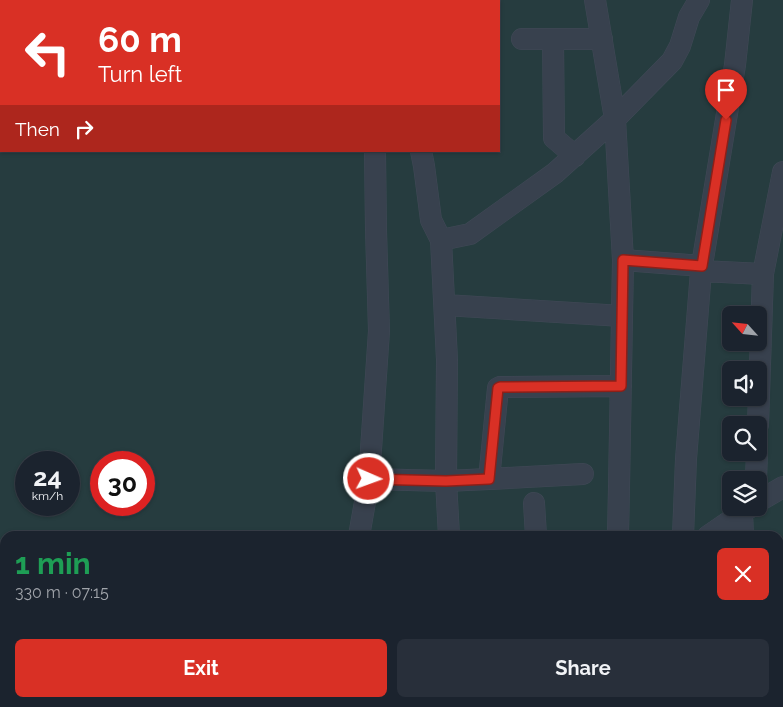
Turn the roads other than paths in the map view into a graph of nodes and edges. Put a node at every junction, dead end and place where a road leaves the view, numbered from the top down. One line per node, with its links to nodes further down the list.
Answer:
1 (595, 0): 7 (street)
2 (685, 0): 8 (street)
3 (699, 0): 8 (street)
4 (742, 0): 17 (street)
5 (553, 38): 6 (street); 7 (street); 12 (street)
6 (522, 39)
7 (602, 39): 9 (street)
8 (680, 46): 9 (street)
9 (615, 119): 12 (street); 16 (street)
10 (375, 152): 24 (street)
11 (421, 152): 15 (street)
12 (575, 156): 15 (street)
13 (783, 172): 14 (street)
14 (776, 239): 18 (street)
15 (441, 240): 19 (street)
16 (623, 260): 17 (street); 20 (street)
17 (702, 268): 18 (street); 36 (street)
18 (763, 274): 22 (street)
19 (444, 305): 20 (street); 26 (street)
20 (622, 316): 21 (street)
21 (621, 386): 25 (street); 35 (street)
22 (758, 416)
23 (584, 474): 25 (street)
24 (369, 479): 26 (street); 32 (street)
25 (489, 479): 26 (street)
26 (446, 481): 33 (street)
27 (783, 488): 28 (street)
28 (767, 497)
29 (534, 503): 34 (street)
30 (737, 516): 37 (street)
31 (748, 516): 38 (street)
32 (360, 531)
33 (449, 531)
34 (536, 531)
35 (618, 531)
36 (683, 531)
37 (715, 531)
38 (744, 531)

